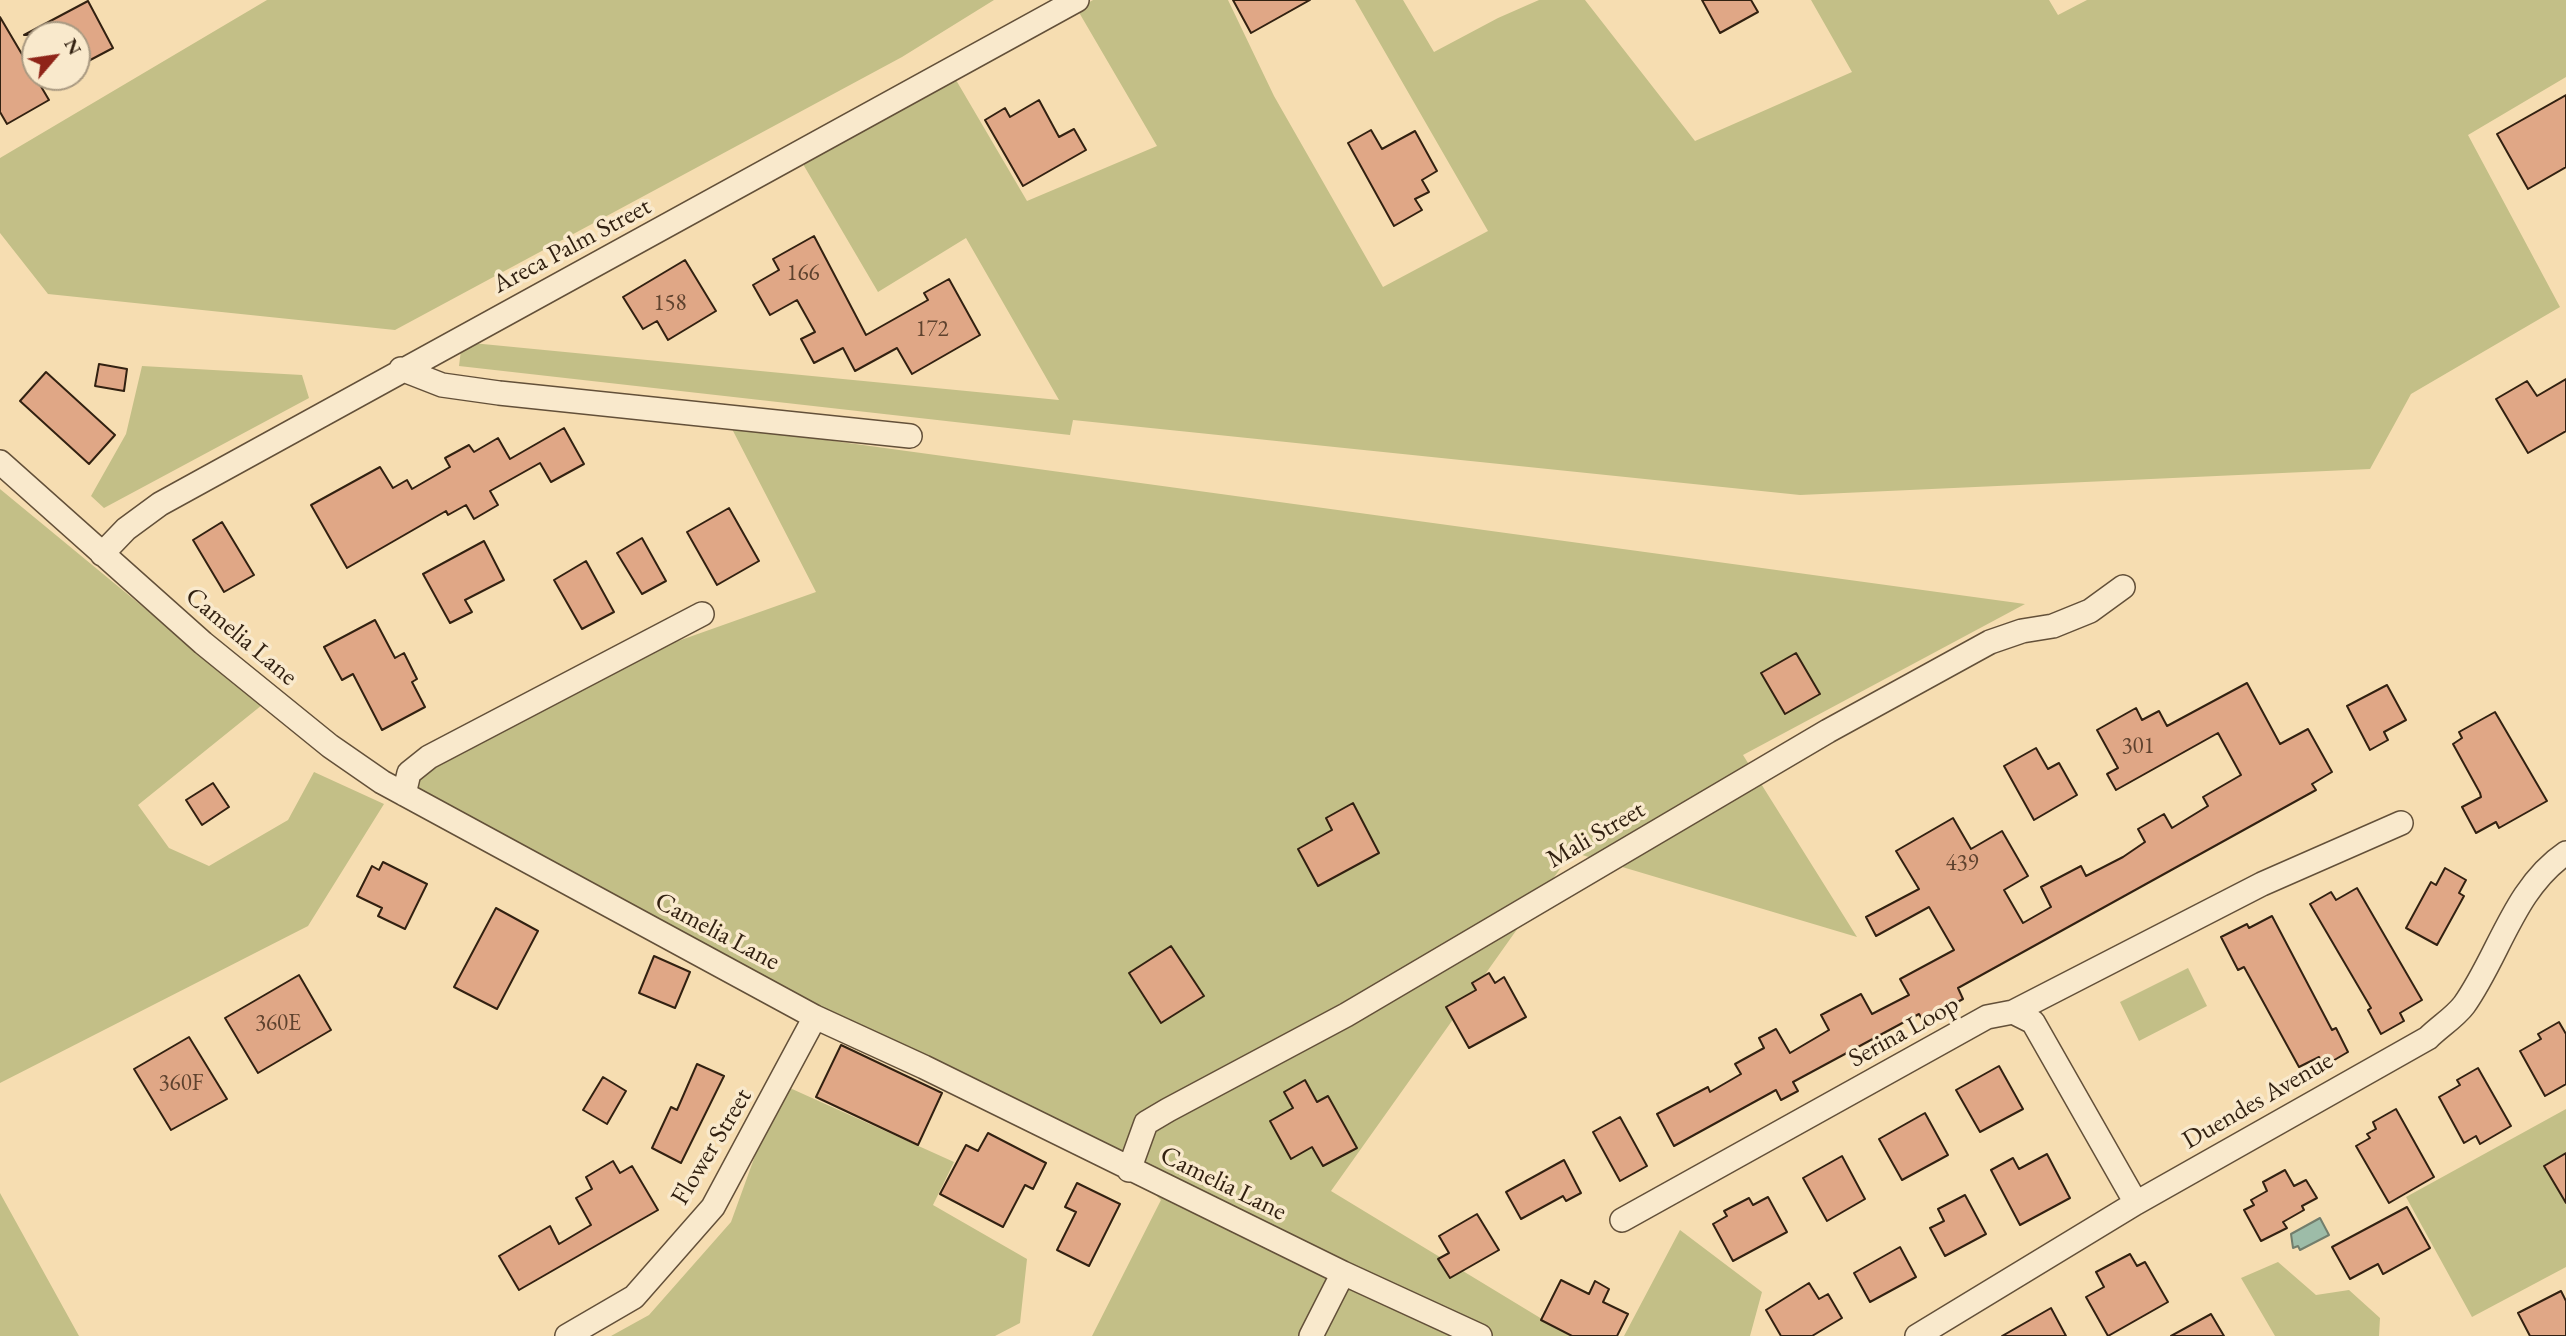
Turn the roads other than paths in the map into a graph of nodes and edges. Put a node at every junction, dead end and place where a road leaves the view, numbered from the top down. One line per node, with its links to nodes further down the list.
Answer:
1 (1077, 0): 2 (street, Areca Palm Street)
2 (401, 369): 3 (street); 5 (street, Areca Palm Street)
3 (910, 436)
4 (0, 462): 5 (street, Camelia Lane)
5 (102, 554): 8 (street, Camelia Lane)
6 (2123, 587): 13 (street, Mali Street)
7 (702, 614): 8 (street)
8 (404, 794): 12 (street, Camelia Lane)
9 (2401, 823): 11 (street, Serina Loop)
10 (2566, 853): 14 (street, Duendes Avenue)
11 (2013, 1012): 14 (street); 15 (street, Serina Loop)
12 (815, 1017): 13 (street, Camelia Lane); 17 (street, Flower Street)
13 (1129, 1170): 16 (street, Camelia Lane)
14 (2136, 1203): 20 (street, Duendes Avenue)
15 (1622, 1220)
16 (1343, 1273): 18 (street); 19 (street, Camelia Lane)
17 (567, 1336)
18 (1311, 1336)
19 (1480, 1336)
20 (1917, 1336)

